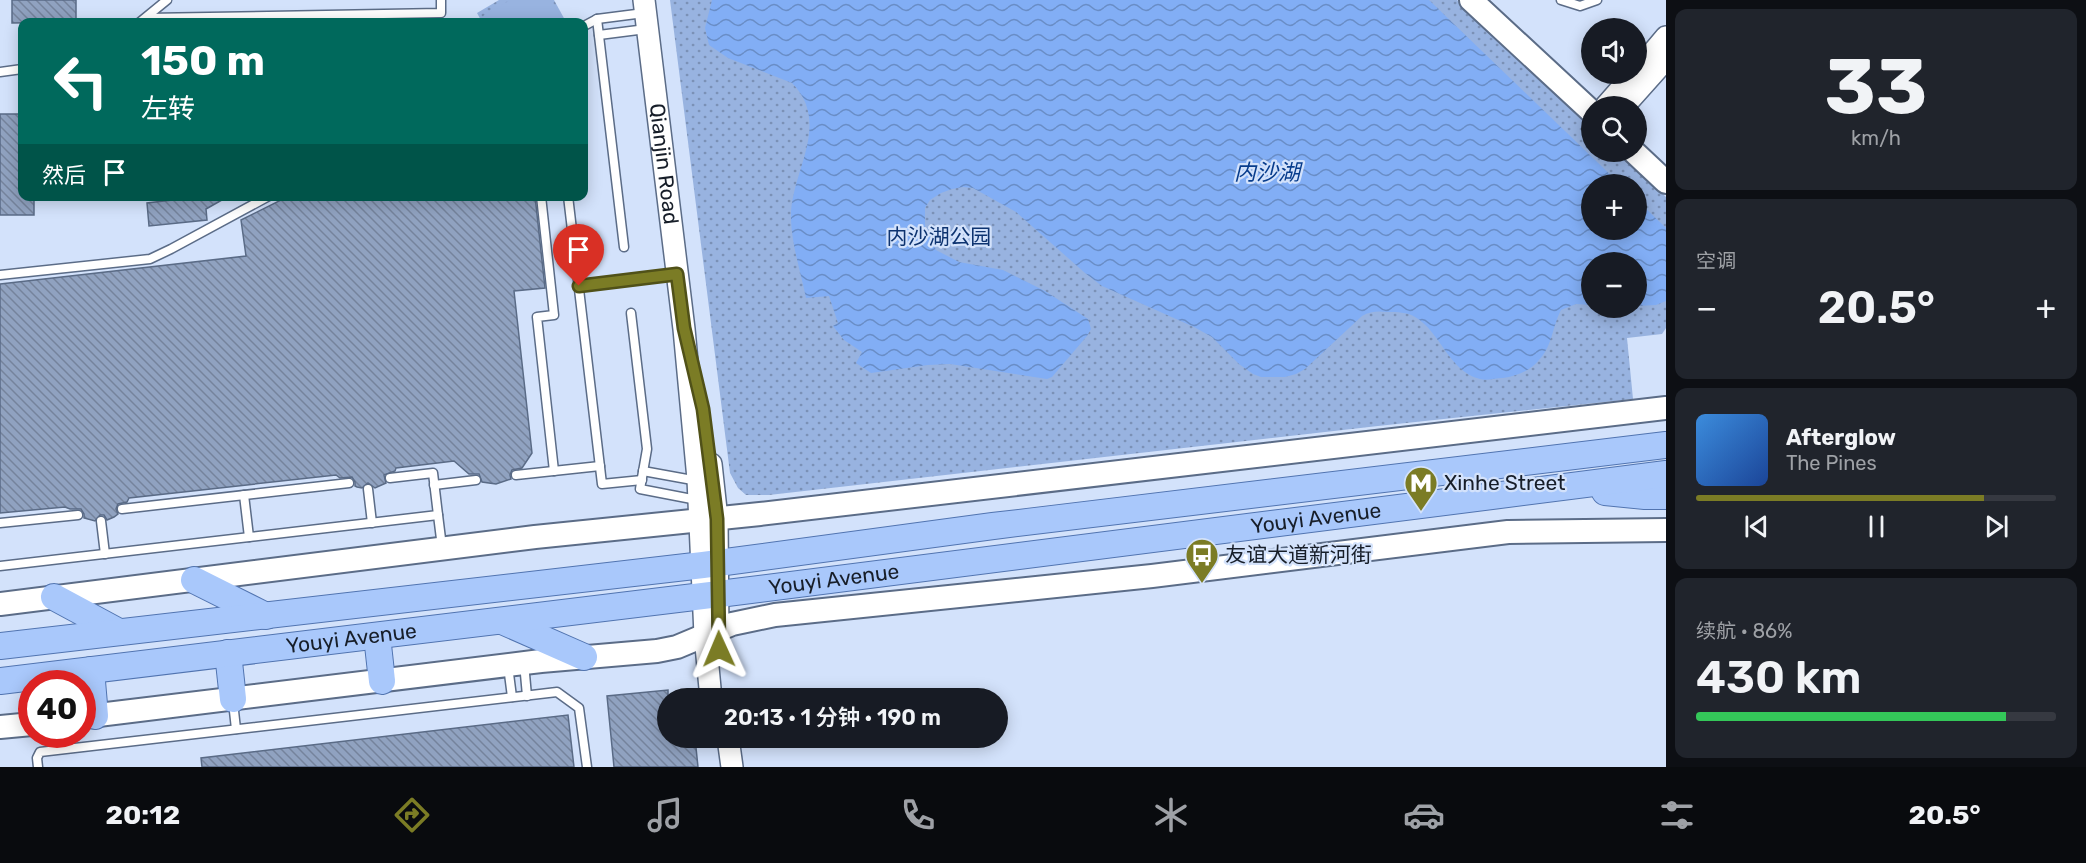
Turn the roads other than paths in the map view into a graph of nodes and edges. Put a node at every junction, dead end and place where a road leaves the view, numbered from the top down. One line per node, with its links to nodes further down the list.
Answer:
1 (167, 0): 7 (lane)
2 (441, 0): 8 (lane)
3 (1470, 0): 20 (main road)
4 (1561, 0): 5 (lane)
5 (1597, 0)
6 (645, 14): 9 (lane); 11 (lane); 27 (street, Qianjin Road)
7 (145, 18)
8 (228, 18)
9 (597, 19): 10 (lane); 11 (lane)
10 (588, 24)
11 (599, 35): 26 (lane)
12 (1666, 38): 14 (street)
13 (1666, 59): 19 (street)
14 (1647, 60)
15 (18, 70): 16 (lane)
16 (0, 72)
17 (1625, 84): 18 (street)
18 (1615, 96)
19 (1633, 96)
20 (1581, 102)
21 (1645, 162): 22 (main road)
22 (1666, 182)
23 (260, 201): 28 (lane)
24 (542, 201): 35 (lane)
25 (569, 201): 29 (lane)
26 (624, 247)
27 (677, 274): 29 (lane); 31 (street, Qianjin Road)
28 (0, 275)
29 (579, 286): 34 (lane)
30 (631, 313): 38 (lane)
31 (684, 328): 47 (street, Qianjin Road); 47 (street, Qianjin Road)
32 (1666, 408): 47 (main road)
33 (1666, 445): 58 (main road, Youyi Avenue)
34 (600, 466): 35 (lane); 38 (lane)
35 (554, 471): 37 (lane)
36 (1666, 474): 43 (main road, Youyi Avenue)
37 (516, 475)
38 (643, 475): 47 (lane); 47 (lane)
39 (390, 478): 42 (lane)
40 (476, 480): 42 (lane)
41 (349, 483): 45 (lane)
42 (434, 485): 50 (lane)
43 (1569, 488): 46 (main road); 61 (main road, Youyi Avenue)
44 (368, 489): 52 (lane)
45 (244, 495): 48 (lane); 55 (lane)
46 (1666, 496)
47 (704, 505): 56 (main road); 58 (street, Qianjin Road)
48 (122, 509)
49 (78, 515): 53 (lane)
50 (438, 515): 52 (lane); 56 (lane)
51 (101, 521): 57 (lane)
52 (372, 523): 55 (lane)
53 (0, 524)
54 (1666, 530): 67 (main road)
55 (249, 537): 57 (lane)
56 (442, 549): 60 (main road)
57 (105, 554): 59 (lane)
58 (710, 564): 61 (street, Qianjin Road); 64 (main road, Youyi Avenue)
59 (0, 566)
60 (194, 580): 62 (main road); 64 (main road)
61 (711, 595): 65 (main road, Youyi Avenue); 67 (street, Qianjin Road)
62 (54, 597): 63 (main road); 66 (main road)
63 (0, 604)
64 (266, 616): 66 (main road, Youyi Avenue)
65 (502, 621): 68 (main road, Youyi Avenue); 71 (main road)
66 (119, 632): 69 (main road, Youyi Avenue)
67 (711, 633): 71 (main road); 77 (street, Qianjin Road); 78 (street, Qianjin Road)
68 (377, 636): 70 (main road, Youyi Avenue); 76 (main road)
69 (0, 646)
70 (228, 653): 73 (main road, Youyi Avenue); 81 (main road)
71 (584, 657): 72 (main road)
72 (516, 664): 76 (main road); 79 (lane); 80 (lane)
73 (92, 670)
74 (18, 679): 75 (main road, Youyi Avenue)
75 (0, 681)
76 (382, 681): 81 (main road)
77 (711, 688)
78 (721, 688)
79 (527, 696): 80 (lane); 89 (lane)
80 (512, 698): 85 (lane)
81 (233, 699): 82 (main road); 85 (lane)
82 (96, 715)
83 (18, 725): 84 (main road)
84 (0, 727)
85 (236, 729): 88 (lane)
86 (716, 748): 90 (street)
87 (729, 748): 91 (street)
88 (38, 767)
89 (587, 767)
90 (718, 767)
91 (732, 767)

